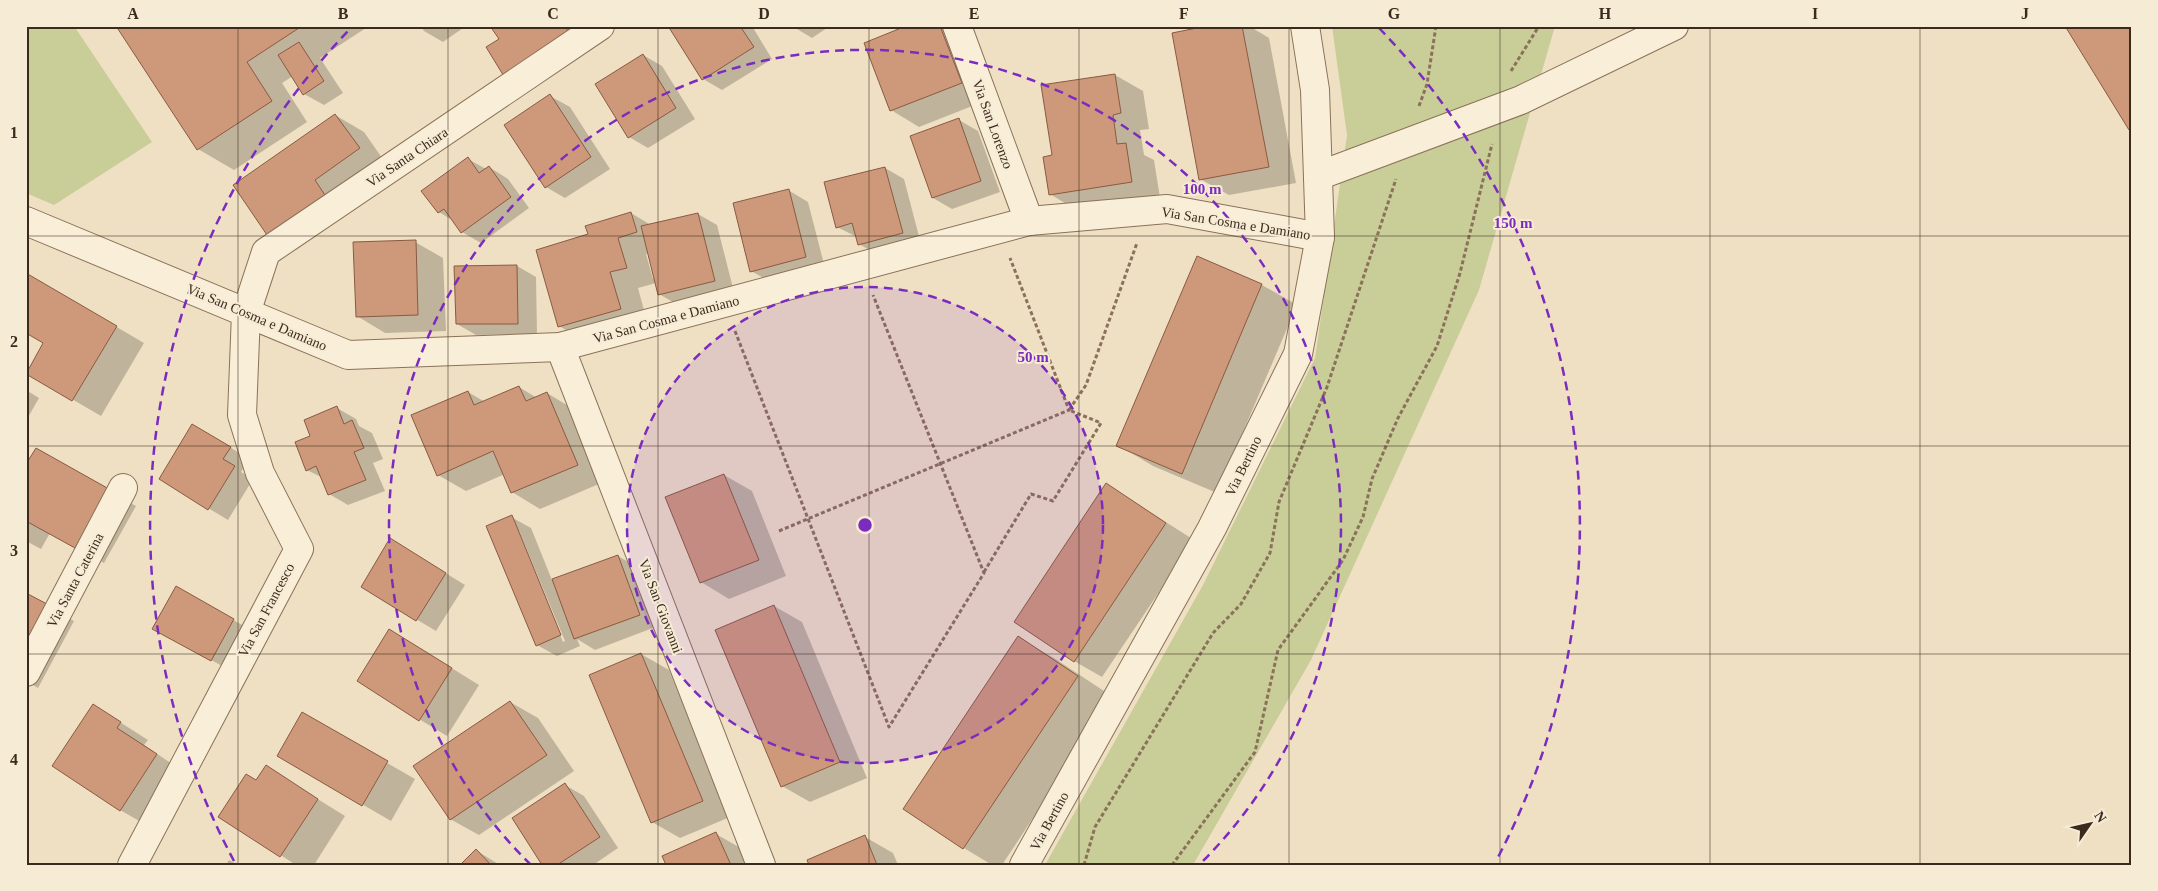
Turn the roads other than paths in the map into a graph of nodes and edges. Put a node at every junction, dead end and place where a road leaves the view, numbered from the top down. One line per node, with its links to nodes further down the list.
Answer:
1 (600, 26): 9 (street, Via Santa Chiara)
2 (957, 26): 7 (street, Via San Lorenzo)
3 (1305, 26): 5 (street, Via Bertino)
4 (1674, 26): 5 (street)
5 (1318, 176): 8 (street, Via Bertino)
6 (26, 221): 9 (street, Via San Cosma e Damiano)
7 (1029, 221): 8 (street, Via San Cosma e Damiano); 10 (street, Via San Cosma e Damiano)
8 (1320, 237): 15 (street, Via Bertino)
9 (246, 312): 10 (street, Via San Cosma e Damiano); 13 (street, Via San Francesco)
10 (560, 347): 14 (street, Via San Giovanni)
11 (123, 488): 12 (street, Via Santa Caterina)
12 (26, 672)
13 (132, 865)
14 (762, 865)
15 (1024, 865)

